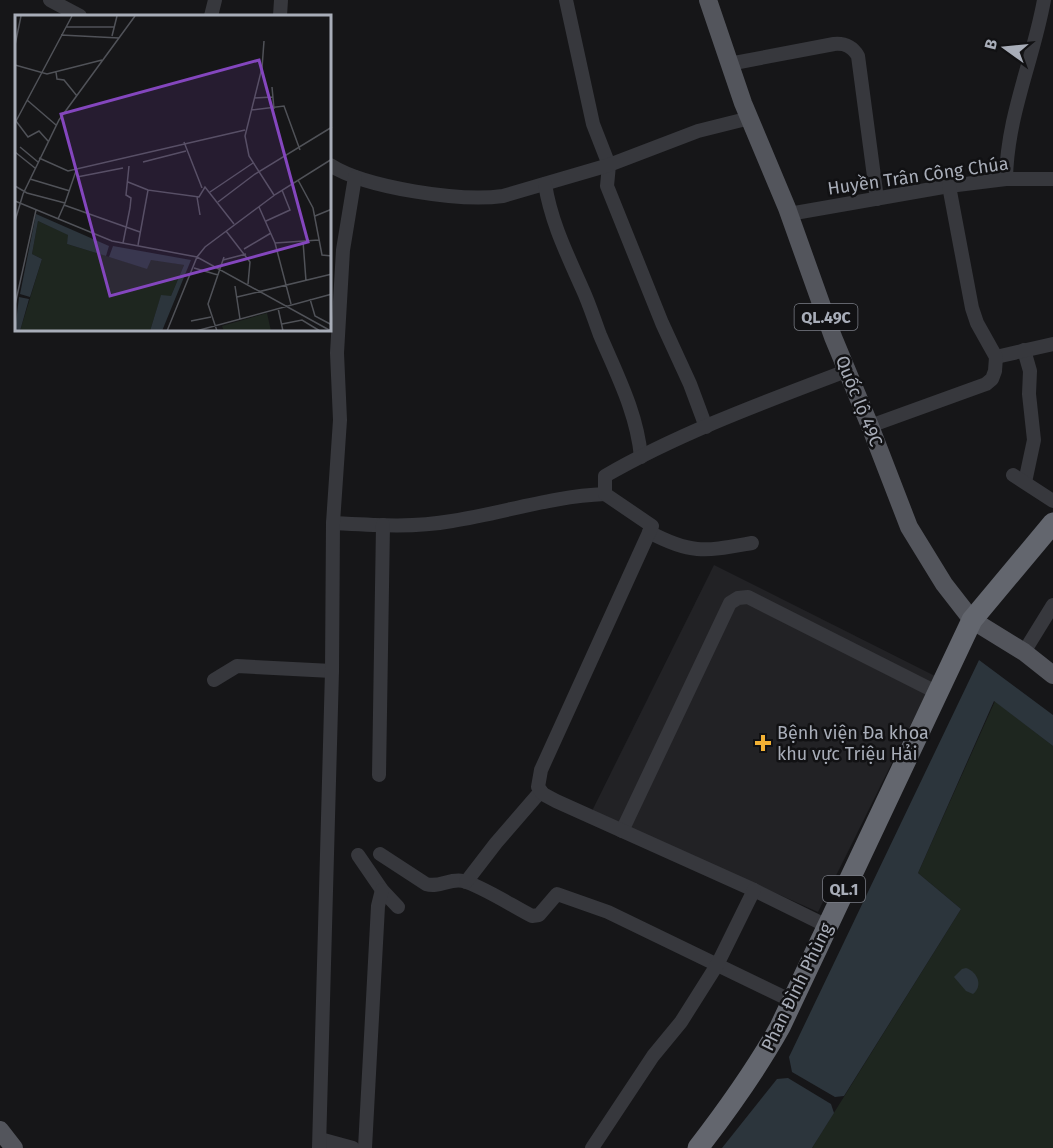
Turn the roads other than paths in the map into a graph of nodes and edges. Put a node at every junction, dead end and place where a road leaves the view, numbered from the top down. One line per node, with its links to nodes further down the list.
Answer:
1 (50, 0): 7 (street)
2 (215, 0): 8 (street)
3 (281, 0): 9 (street)
4 (566, 0): 13 (street)
5 (708, 0): 11 (main road, Quốc lộ 49C / QL.49C)
6 (1044, 0): 10 (street)
7 (78, 15)
8 (212, 15)
9 (280, 15)
10 (1046, 29): 16 (street)
11 (729, 64): 12 (main road, Quốc lộ 49C / QL.49C); 20 (street)
12 (750, 118): 13 (street); 21 (main road, Quốc lộ 49C / QL.49C)
13 (609, 165): 18 (street); 27 (street)
14 (332, 166): 15 (street)
15 (355, 177): 18 (street); 31 (street)
16 (1006, 179): 17 (street, Huyền Trân Công Chúa); 19 (street, Huyền Trân Công Chúa)
17 (1053, 179)
18 (545, 184): 28 (street)
19 (949, 186): 20 (street, Huyền Trân Công Chúa); 24 (street)
20 (877, 199): 21 (street, Huyền Trân Công Chúa)
21 (789, 214): 25 (main road, Quốc lộ 49C / QL.49C)
22 (1053, 344): 23 (street)
23 (1024, 350): 24 (street); 30 (street)
24 (996, 357): 26 (street)
25 (846, 371): 26 (main road, Quốc lộ 49C / QL.49C); 27 (street)
26 (870, 426): 37 (main road, Quốc lộ 49C / QL.49C)
27 (706, 428): 28 (street)
28 (641, 457): 29 (street)
29 (605, 494): 33 (street); 34 (street)
30 (1053, 501)
31 (333, 523): 33 (street); 39 (street)
32 (1053, 523): 37 (highway, QL.1)
33 (383, 525): 43 (street)
34 (649, 532): 35 (street); 44 (street)
35 (752, 543)
36 (1053, 605): 38 (street)
37 (972, 620): 38 (main road, QL.49C); 42 (highway, Phan Đình Phùng / QL.1)
38 (1024, 652): 40 (main road, QL.49C)
39 (332, 671): 41 (street); 56 (street)
40 (1053, 675)
41 (214, 680)
42 (938, 693): 45 (street); 52 (highway, Phan Đình Phùng / QL.1)
43 (379, 775)
44 (541, 791): 45 (street); 48 (street)
45 (622, 831): 50 (street)
46 (380, 854): 48 (street)
47 (358, 855): 49 (street)
48 (466, 882): 53 (street)
49 (382, 890): 51 (street); 59 (street)
50 (754, 890): 52 (street); 53 (street)
51 (398, 907)
52 (827, 926): 54 (highway, Phan Đình Phùng / QL.1)
53 (717, 965): 54 (street); 60 (street)
54 (792, 1001): 61 (highway, Phan Đình Phùng / QL.1)
55 (0, 1130): 57 (main road)
56 (320, 1143): 58 (street)
57 (14, 1148)
58 (353, 1148)
59 (365, 1148)
60 (592, 1148)
61 (698, 1148)

